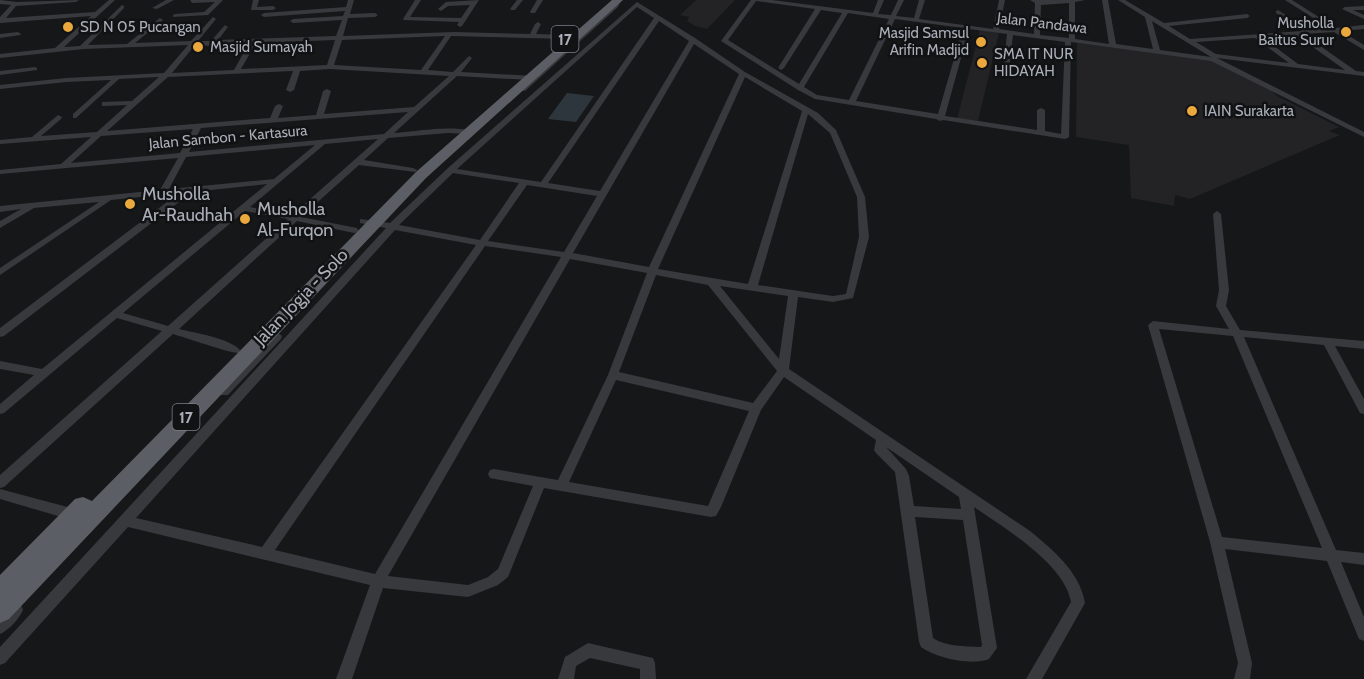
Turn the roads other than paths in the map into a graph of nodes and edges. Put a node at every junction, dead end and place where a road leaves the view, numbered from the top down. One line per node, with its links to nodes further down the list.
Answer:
1 (84, 0): 22 (street)
2 (112, 0): 40 (street)
3 (171, 0): 32 (street)
4 (220, 0): 24 (street); 46 (street)
5 (256, 0): 30 (street)
6 (351, 0): 41 (street)
7 (418, 0): 55 (street)
8 (520, 0): 37 (street)
9 (540, 0): 39 (street)
10 (609, 0): 77 (highway, Jalan Jogja - Solo / 17)
11 (618, 0): 112 (highway, Jalan Jogja - Solo / 17); 164 (street)
12 (754, 0): 116 (street)
13 (759, 0): 33 (street, Jalan Pandawa)
14 (881, 0): 44 (street)
15 (901, 0): 49 (street)
16 (922, 0): 56 (street)
17 (1002, 0): 65 (street)
18 (1082, 0): 26 (street)
19 (1105, 0): 86 (street)
20 (1121, 0): 50 (street)
21 (1288, 0): 35 (street)
22 (75, 1): 29 (street)
23 (192, 1): 24 (street)
24 (202, 1): 46 (street)
25 (1035, 1): 26 (street); 74 (street)
26 (1072, 1): 80 (street)
27 (0, 2): 29 (street)
28 (475, 2): 34 (street); 55 (street)
29 (13, 4): 53 (street)
30 (306, 6)
31 (122, 7): 87 (street)
32 (155, 8)
33 (819, 8): 38 (street, Jalan Pandawa); 100 (street)
34 (441, 9)
35 (1302, 9): 64 (street); 67 (street)
36 (1363, 9): 51 (street)
37 (524, 10)
38 (846, 11): 44 (street, Jalan Pandawa); 116 (street)
39 (532, 12)
40 (96, 14): 53 (street); 89 (street)
41 (346, 14): 42 (street); 43 (street); 57 (street); 78 (street)
42 (264, 15)
43 (375, 15)
44 (875, 15): 49 (street, Jalan Pandawa)
45 (175, 16): 46 (street)
46 (188, 16)
47 (1247, 16): 59 (street)
48 (658, 17): 79 (street); 146 (street); 152 (street)
49 (893, 17): 56 (street, Jalan Pandawa); 121 (street)
50 (1148, 17): 59 (street); 90 (street)
51 (1364, 17)
52 (213, 19): 84 (street)
53 (0, 20)
54 (160, 20): 85 (street)
55 (463, 20): 71 (street)
56 (916, 20): 62 (street, Jalan Pandawa)
57 (293, 21)
58 (538, 24): 73 (street)
59 (1162, 26): 81 (street)
60 (225, 27): 83 (street)
61 (402, 27): 76 (street)
62 (967, 27): 65 (street, Jalan Pandawa); 129 (street)
63 (1364, 27): 64 (street)
64 (1335, 29): 67 (street); 88 (street)
65 (996, 31): 66 (street, Jalan Pandawa)
66 (1010, 32): 74 (street, Jalan Pandawa); 96 (street)
67 (1308, 32): 69 (street)
68 (253, 33): 82 (street)
69 (1297, 33): 75 (street); 110 (street)
70 (18, 34): 72 (street)
71 (452, 34): 73 (street); 76 (street); 104 (street)
72 (0, 36)
73 (532, 36): 77 (street)
74 (1037, 36): 80 (street, Jalan Pandawa)
75 (1256, 36): 81 (street); 97 (street)
76 (398, 37): 78 (street)
77 (567, 38): 112 (highway, Jalan Jogja - Solo / 17)
78 (337, 39): 82 (street); 98 (street)
79 (693, 39): 107 (street); 155 (street)
80 (1070, 40): 86 (street, Jalan Pandawa); 135 (street)
81 (1188, 42): 94 (street)
82 (249, 43): 83 (street); 105 (street)
83 (212, 44): 84 (street)
84 (192, 45): 85 (street); 109 (street)
85 (128, 46): 87 (street)
86 (1113, 46): 90 (street, Jalan Pandawa)
87 (85, 47): 89 (street)
88 (1364, 48)
89 (57, 50): 91 (street)
90 (1157, 51): 94 (street, Jalan Pandawa)
91 (22, 53): 92 (street); 108 (street)
92 (0, 56)
93 (469, 58): 106 (street)
94 (1214, 58): 97 (street); 133 (street, Jalan Pandawa)
95 (259, 60): 103 (street)
96 (1007, 62)
97 (1297, 65): 110 (street)
98 (330, 67): 99 (street); 102 (street)
99 (371, 68): 104 (street); 114 (street)
100 (781, 68)
101 (35, 69): 108 (street)
102 (297, 69): 103 (street); 117 (street)
103 (253, 71): 105 (street)
104 (424, 71): 106 (street)
105 (236, 72): 109 (street)
106 (458, 72): 112 (street); 123 (street)
107 (743, 72): 124 (street); 167 (street)
108 (2, 74)
109 (167, 74): 113 (street); 119 (street)
110 (1355, 74): 111 (street)
111 (1364, 74)
112 (526, 77): 134 (highway, Jalan Jogja - Solo / 17)
113 (117, 78): 115 (street); 126 (street)
114 (366, 78)
115 (0, 87)
116 (800, 89): 121 (street)
117 (290, 90)
118 (327, 91): 128 (street)
119 (134, 103): 120 (street); 137 (street)
120 (105, 104)
121 (852, 105): 129 (street)
122 (279, 106): 130 (street)
123 (416, 109): 128 (street); 138 (street)
124 (806, 110): 170 (street); 171 (street)
125 (1041, 110): 135 (street)
126 (76, 116)
127 (58, 117): 139 (street)
128 (319, 117): 130 (street)
129 (940, 119): 135 (street)
130 (273, 121): 132 (street)
131 (1364, 123): 133 (street)
132 (198, 127): 137 (street); 142 (street)
133 (1350, 128): 136 (street, Jalan Pandawa)
134 (463, 132): 138 (street, Jalan Sambon - Kartasura); 145 (highway, Jalan Jogja - Solo / 17); 164 (highway, Jalan Jogja - Solo / 17)
135 (1041, 134)
136 (1364, 135)
137 (96, 136): 139 (street); 144 (street)
138 (385, 136): 141 (street, Jalan Sambon - Kartasura); 143 (street)
139 (33, 140): 140 (street)
140 (0, 142)
141 (324, 142): 142 (street, Jalan Sambon - Kartasura); 150 (street)
142 (184, 154): 144 (street, Jalan Sambon - Kartasura); 154 (street)
143 (358, 162): 145 (street); 161 (street)
144 (63, 166): 147 (street, Jalan Sambon - Kartasura)
145 (413, 170): 164 (highway, Jalan Jogja - Solo / 17)
146 (451, 170): 151 (street); 163 (street)
147 (11, 171): 148 (street, Jalan Sambon - Kartasura); 149 (street)
148 (0, 172)
149 (0, 181)
150 (276, 181): 153 (street); 158 (street)
151 (524, 183): 152 (street); 165 (street)
152 (543, 185): 155 (street)
153 (189, 190): 154 (street); 174 (street)
154 (163, 193): 156 (street)
155 (601, 194): 166 (street)
156 (110, 198): 157 (street); 168 (street)
157 (33, 207): 159 (street); 162 (street)
158 (244, 208): 161 (street); 172 (street)
159 (0, 209)
160 (1217, 214): 175 (street)
161 (294, 217): 164 (street); 173 (street)
162 (0, 225)
163 (392, 228): 164 (street); 165 (street); 196 (street)
164 (364, 231): 178 (highway, Jalan Jogja - Solo / 17); 203 (highway, Jalan Jogja - Solo / 17); 204 (street)
165 (481, 243): 166 (street); 198 (street)
166 (567, 255): 167 (street); 201 (street)
167 (653, 270): 169 (street); 182 (street)
168 (0, 272)
169 (711, 282): 170 (street); 180 (street)
170 (752, 288): 171 (street)
171 (793, 294): 180 (street)
172 (114, 314): 173 (street); 181 (street)
173 (170, 330): 178 (street); 188 (street)
174 (0, 333)
175 (1237, 333): 176 (street); 197 (street); 199 (street)
176 (1328, 342): 177 (street); 185 (street)
177 (1364, 345)
178 (235, 350): 194 (highway, Jalan Jogja - Solo / 17)
179 (0, 365): 181 (street)
180 (783, 372): 183 (street); 186 (street)
181 (42, 373): 184 (street)
182 (613, 375): 183 (street); 190 (street)
183 (756, 408): 190 (street)
184 (0, 410)
185 (1364, 410)
186 (882, 438): 191 (street); 193 (street)
187 (494, 474): 189 (street)
188 (0, 483)
189 (540, 483): 190 (street); 201 (street)
190 (561, 486)
191 (965, 493): 195 (street); 210 (street)
192 (0, 494): 194 (street)
193 (908, 511): 195 (street); 195 (street)
194 (75, 515): 202 (highway, Jalan Jogja - Solo / 17)
195 (968, 515)
196 (125, 521): 198 (street); 206 (street)
197 (1217, 542): 199 (street); 211 (street)
198 (265, 554): 201 (street)
199 (1331, 554): 200 (street); 205 (street)
200 (1364, 559)
201 (378, 581): 207 (street)
202 (0, 591)
203 (0, 611)
204 (0, 627)
205 (1364, 634)
206 (0, 658)
207 (344, 679)
208 (566, 679): 209 (street)
209 (648, 679)
210 (1034, 679)
211 (1242, 679)

